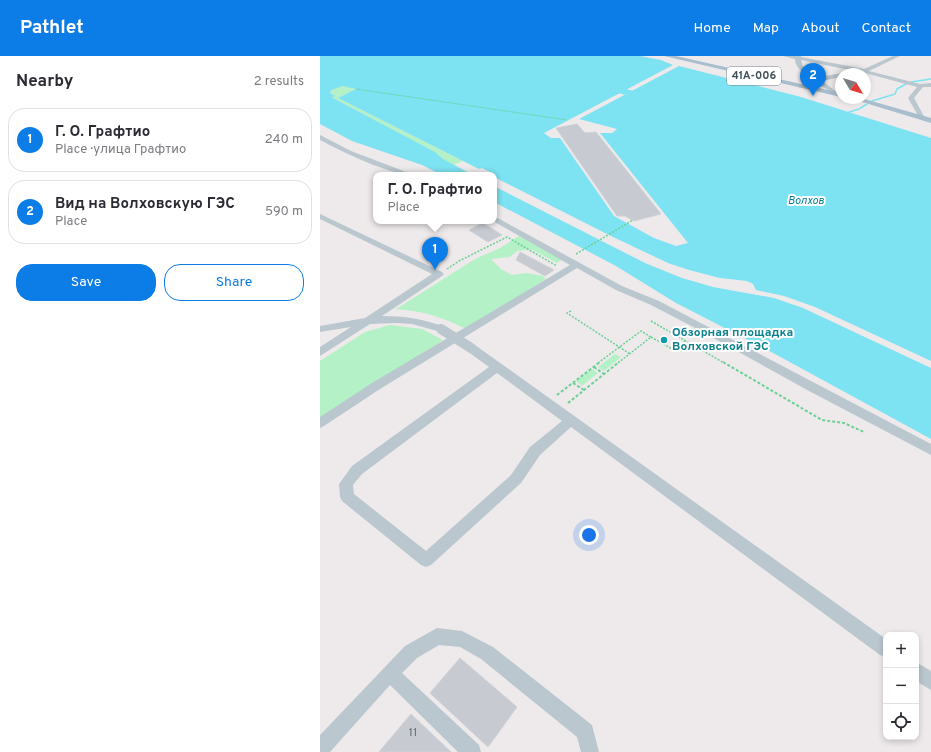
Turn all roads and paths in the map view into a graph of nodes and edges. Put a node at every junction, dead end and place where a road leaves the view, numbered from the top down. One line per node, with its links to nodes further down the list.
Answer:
1 (667, 56): 11 (main road, 41А-006)
2 (786, 56): 4 (street)
3 (897, 56): 6 (street)
4 (797, 57): 5 (street); 9 (street)
5 (850, 68)
6 (871, 68)
7 (871, 73): 12 (street)
8 (835, 76): 9 (street)
9 (818, 81): 11 (street); 14 (street)
10 (931, 85): 12 (street)
11 (800, 86): 15 (main road, 41А-006)
12 (920, 86): 17 (street)
13 (356, 89): 18 (path)
14 (835, 92)
15 (835, 93)
16 (871, 103): 17 (main road)
17 (922, 118): 19 (main road)
18 (567, 120)
19 (931, 121)
20 (320, 137): 21 (street)
21 (402, 172)
22 (320, 216): 28 (street)
23 (497, 220): 26 (street)
24 (633, 220): 25 (path)
25 (584, 249)
26 (578, 264): 27 (street); 48 (street)
27 (566, 272): 28 (path); 46 (street)
28 (439, 274): 30 (street)
29 (570, 310): 35 (path)
30 (369, 320): 32 (street); 36 (street); 38 (street, bridge)
31 (651, 321): 34 (path)
32 (320, 329)
33 (651, 337): 34 (path); 35 (path); 37 (path)
34 (685, 341): 47 (path)
35 (619, 348): 37 (path); 39 (path)
36 (320, 352)
37 (630, 354): 40 (path)
38 (497, 367): 45 (street); 45 (street)
39 (594, 367): 40 (path); 41 (path)
40 (604, 374): 42 (path)
41 (573, 383): 42 (path); 43 (path)
42 (584, 390): 44 (path)
43 (557, 395)
44 (568, 403)
45 (571, 420): 49 (street)
46 (320, 423)
47 (864, 432)
48 (931, 450)
49 (883, 647)
50 (919, 672): 52 (street)
51 (390, 673): 53 (street); 54 (street); 55 (street)
52 (931, 681)
53 (320, 749)
54 (472, 752)
55 (590, 752)

